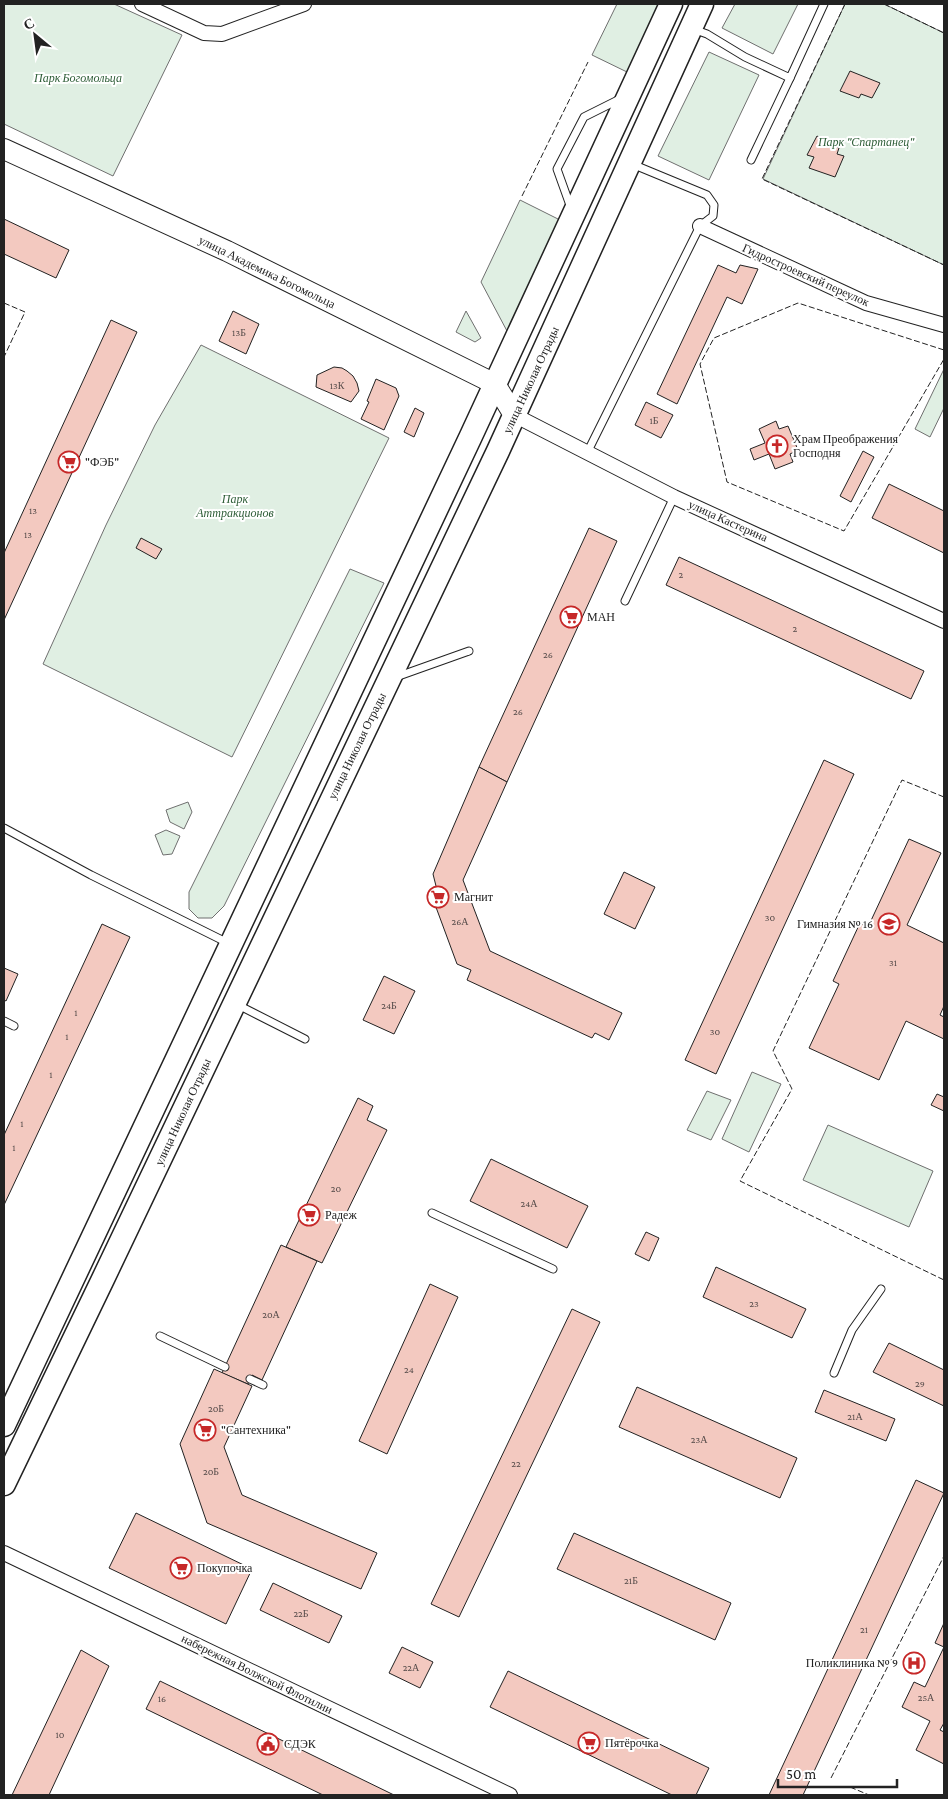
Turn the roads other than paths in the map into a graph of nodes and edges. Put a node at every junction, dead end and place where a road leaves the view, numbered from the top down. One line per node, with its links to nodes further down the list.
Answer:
1 (142, 4): 2 (street)
2 (304, 4)
3 (671, 4): 8 (main road)
4 (702, 4): 6 (main road, улица Николая Отрады)
5 (824, 4): 7 (lane)
6 (691, 28): 7 (lane); 11 (main road, улица Николая Отрады)
7 (790, 78): 10 (lane)
8 (629, 94): 12 (main road); 12 (lane)
9 (4, 149): 15 (street, улица Академика Богомольца)
10 (751, 160)
11 (629, 162): 13 (lane); 16 (main road, улица Николая Отрады)
12 (573, 215): 15 (main road)
13 (700, 226): 14 (street, Гидростроевский переулок); 17 (lane)
14 (944, 324)
15 (495, 384): 16 (street); 24 (main road)
16 (514, 415): 17 (street, улица Кастерина); 22 (main road, улица Николая Отрады)
17 (587, 453): 18 (street, улица Кастерина)
18 (674, 497): 19 (lane); 20 (street, улица Кастерина)
19 (625, 601)
20 (944, 621)
21 (469, 651): 22 (lane)
22 (389, 680): 25 (main road, улица Николая Отрады)
23 (4, 828): 24 (lane)
24 (231, 944): 37 (main road)
25 (235, 1003): 28 (lane); 38 (main road, улица Николая Отрады)
26 (4, 1021): 27 (lane)
27 (14, 1026)
28 (304, 1039)
29 (432, 1212): 30 (lane)
30 (553, 1269)
31 (881, 1289): 34 (lane)
32 (160, 1336): 33 (lane)
33 (225, 1367)
34 (834, 1373)
35 (250, 1379): 36 (lane)
36 (263, 1385)
37 (4, 1425)
38 (4, 1484)
39 (4, 1554): 40 (street, набережная Волжской Флотилии)
40 (510, 1795)

